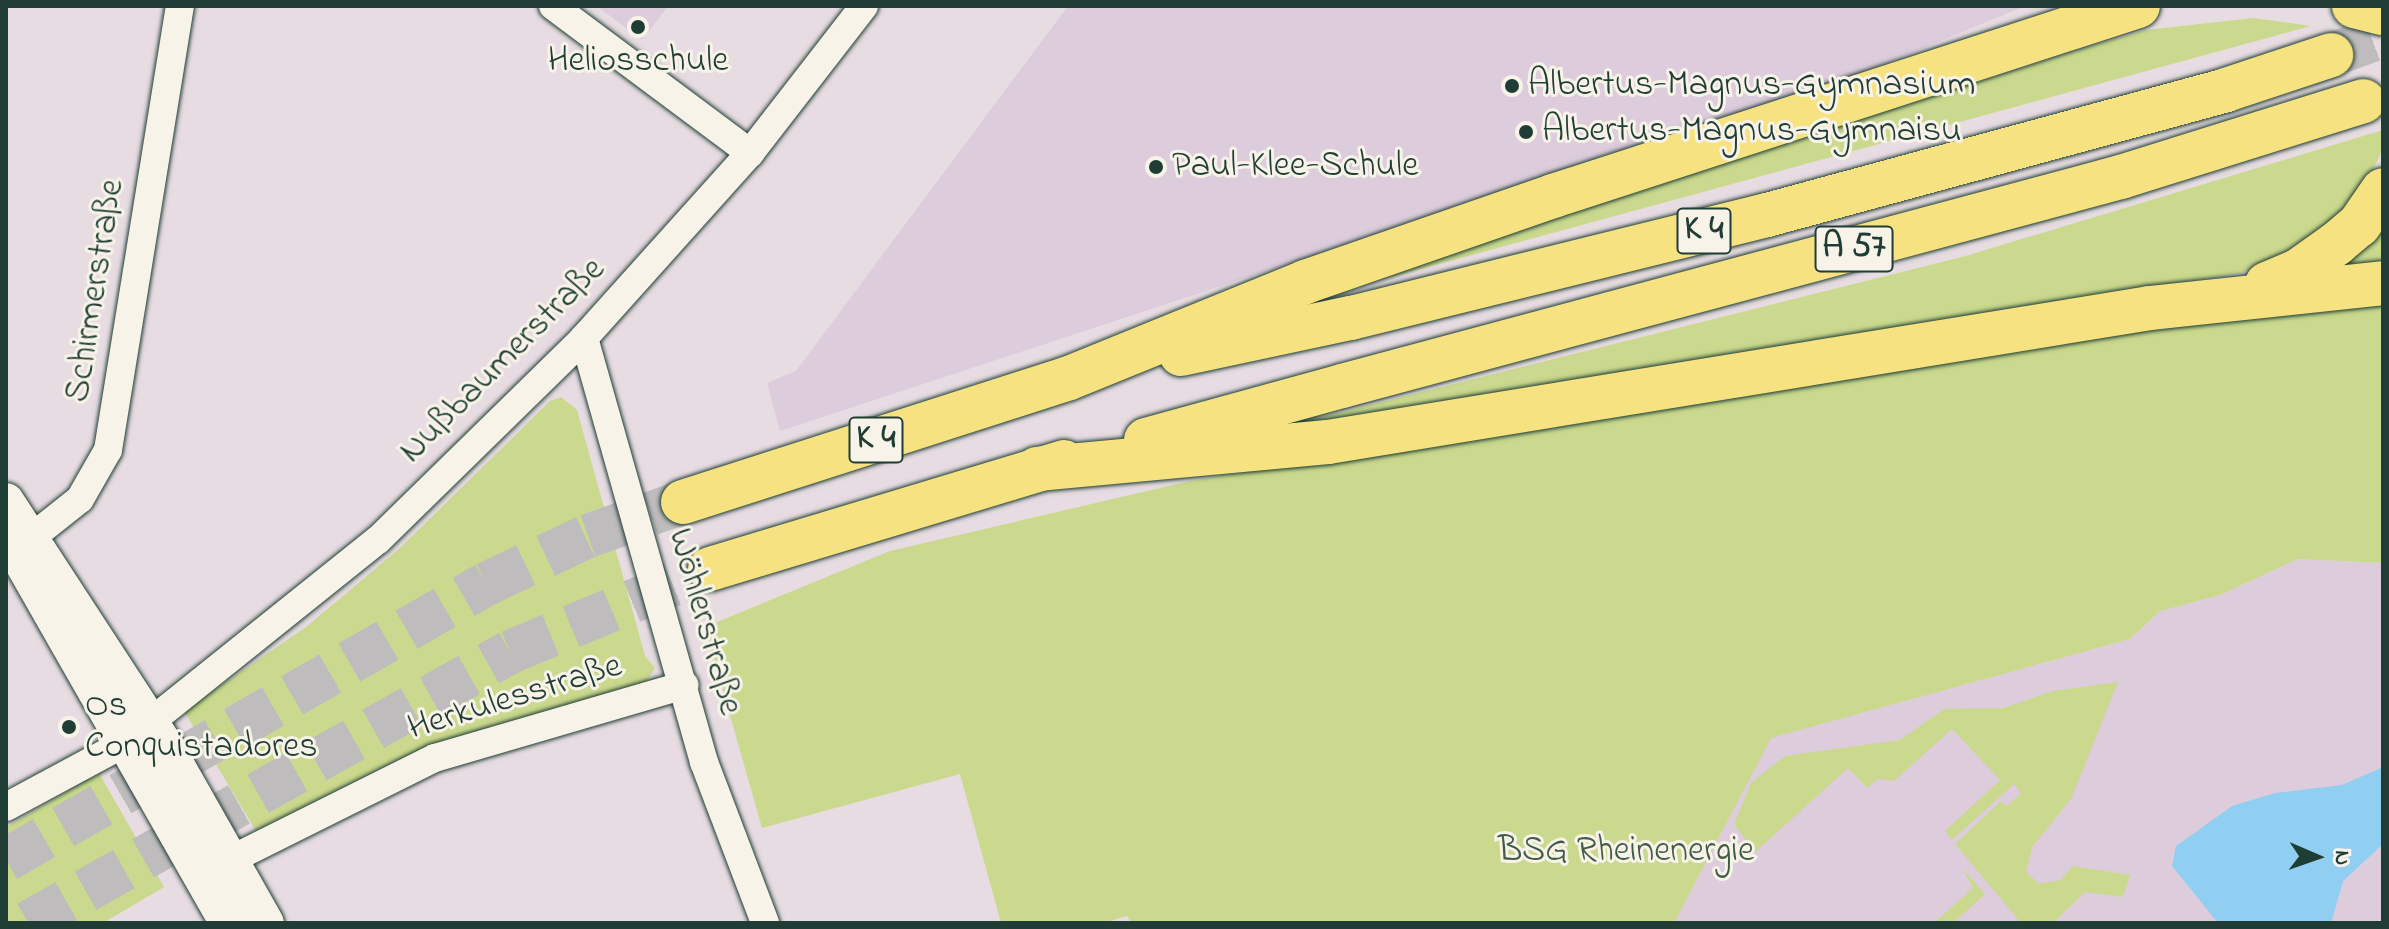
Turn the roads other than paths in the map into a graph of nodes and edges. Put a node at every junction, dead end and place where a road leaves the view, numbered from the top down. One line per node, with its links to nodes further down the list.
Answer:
1 (180, 6): 17 (street, Schirmerstraße)
2 (553, 6): 7 (street)
3 (864, 6): 7 (street, Nußbaumerstraße)
4 (2138, 6): 12 (highway)
5 (2331, 55): 12 (highway, K 4)
6 (2363, 101): 13 (highway, A 57)
7 (750, 153): 11 (street, Nußbaumerstraße)
8 (2383, 190): 10 (highway)
9 (2383, 283): 10 (highway)
10 (2232, 298): 14 (highway)
11 (584, 338): 19 (street, Wöhlerstraße); 20 (street, Nußbaumerstraße)
12 (1069, 378): 16 (highway, K 4)
13 (1342, 386): 14 (highway, K 4)
14 (1037, 469): 18 (highway, K 4)
15 (6, 501): 17 (street)
16 (683, 502)
17 (18, 541): 20 (street)
18 (710, 569)
19 (685, 685): 22 (street, Herkulesstraße); 26 (street, Wöhlerstraße)
20 (137, 733): 21 (street); 22 (street); 23 (street)
21 (6, 807)
22 (233, 857): 23 (street, Herkulesstraße); 25 (street)
23 (200, 876): 24 (street)
24 (228, 923)
25 (266, 923)
26 (765, 923)

